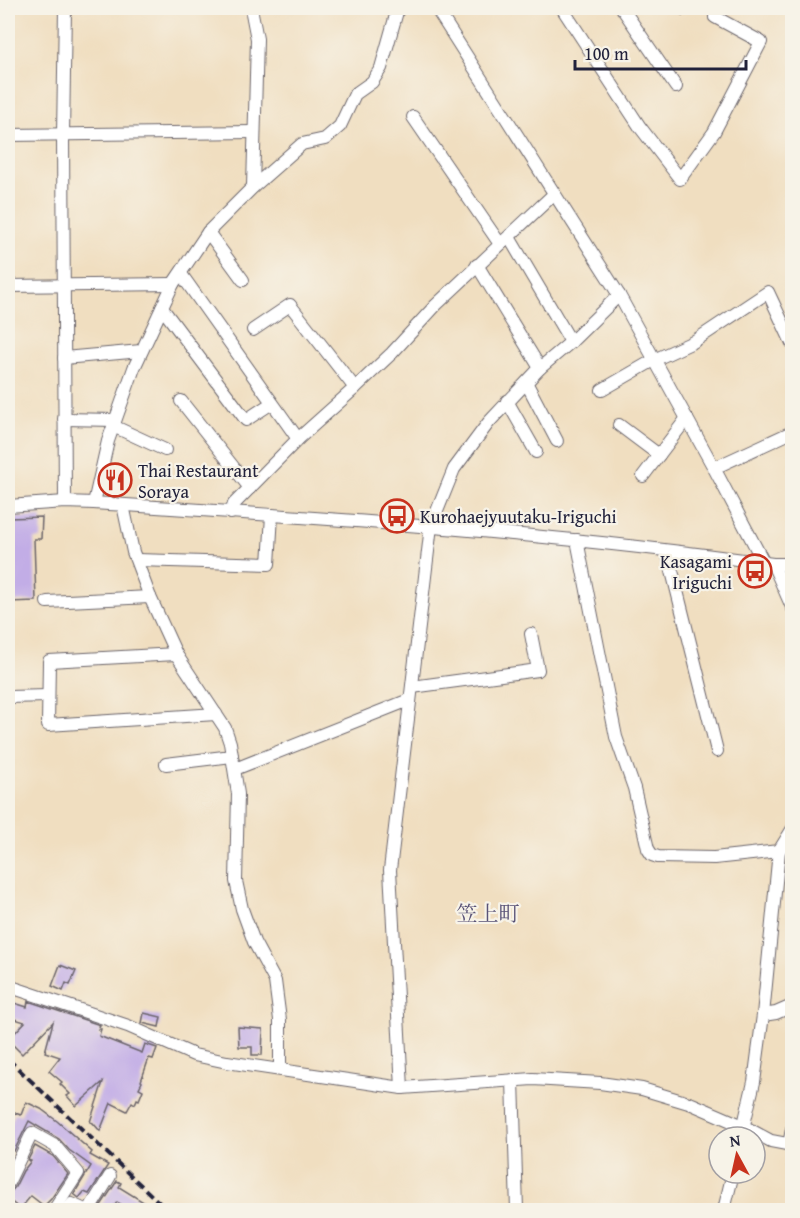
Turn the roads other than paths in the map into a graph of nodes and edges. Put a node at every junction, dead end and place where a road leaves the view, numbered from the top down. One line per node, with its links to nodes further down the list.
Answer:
1 (65, 8): 12 (street)
2 (250, 8): 10 (street)
3 (398, 8): 13 (street)
4 (436, 8): 14 (street)
5 (562, 8): 7 (street)
6 (622, 8): 8 (street)
7 (718, 8)
8 (676, 87)
9 (413, 117): 16 (street)
10 (254, 132): 12 (street); 13 (street)
11 (8, 135): 12 (street)
12 (63, 135): 22 (street)
13 (253, 187): 15 (street)
14 (554, 194): 16 (street); 23 (street)
15 (208, 232): 18 (street); 19 (street)
16 (504, 241): 17 (street); 26 (street)
17 (477, 265): 31 (street); 33 (street)
18 (181, 273): 20 (street); 37 (street)
19 (243, 280)
20 (172, 285): 22 (street); 24 (street)
21 (8, 286): 22 (street)
22 (63, 286): 29 (street)
23 (619, 295): 26 (street); 30 (street)
24 (162, 308): 28 (street); 37 (street)
25 (253, 330): 33 (street)
26 (571, 342): 31 (street)
27 (792, 343): 30 (street)
28 (141, 351): 29 (street); 40 (street)
29 (64, 358): 39 (street)
30 (654, 360): 34 (street); 38 (street)
31 (540, 368): 32 (street)
32 (527, 384): 36 (street); 44 (street)
33 (355, 388): 43 (street)
34 (602, 390)
35 (182, 401): 50 (street)
36 (507, 401): 46 (street); 57 (street)
37 (272, 403): 43 (street)
38 (687, 418): 47 (street); 48 (street)
39 (64, 419): 40 (street); 51 (street)
40 (114, 423): 45 (street); 52 (street)
41 (619, 425): 47 (street)
42 (792, 432): 48 (street)
43 (298, 439): 50 (street)
44 (557, 441)
45 (165, 450)
46 (536, 452)
47 (659, 454): 49 (street)
48 (714, 468): 61 (street)
49 (643, 476)
50 (250, 488): 55 (street)
51 (65, 502): 52 (street); 54 (street)
52 (94, 503): 53 (street)
53 (123, 505): 55 (street); 60 (street)
54 (8, 506)
55 (231, 513): 56 (street)
56 (272, 515): 57 (street); 60 (street)
57 (432, 526): 58 (street); 68 (street)
58 (577, 540): 59 (street); 78 (street)
59 (667, 551): 61 (street); 73 (street)
60 (137, 560): 63 (street)
61 (768, 564): 62 (street); 65 (street)
62 (792, 564)
63 (150, 597): 64 (street); 67 (street)
64 (47, 602)
65 (792, 607)
66 (531, 634): 68 (street)
67 (176, 654): 69 (street); 72 (street)
68 (412, 687): 71 (street)
69 (48, 696): 70 (street); 72 (street)
70 (8, 697)
71 (409, 700): 76 (street); 84 (street)
72 (216, 714): 74 (street)
73 (717, 751)
74 (232, 756): 75 (street); 76 (street)
75 (166, 764)
76 (235, 769): 82 (street)
77 (792, 830): 78 (street)
78 (779, 850): 81 (street)
79 (8, 986): 82 (street)
80 (792, 1006): 81 (street)
81 (763, 1015): 86 (street)
82 (280, 1069): 84 (street)
83 (513, 1080): 84 (street); 85 (street); 96 (street)
84 (402, 1088)
85 (730, 1125)
86 (744, 1125)
87 (792, 1129): 89 (street)
88 (767, 1140): 89 (street)
89 (791, 1145)
90 (110, 1176): 95 (street)
91 (8, 1183): 93 (street)
92 (730, 1185): 97 (street)
93 (54, 1210)
94 (67, 1210): 95 (street)
95 (87, 1210)
96 (517, 1210)
97 (724, 1210)

